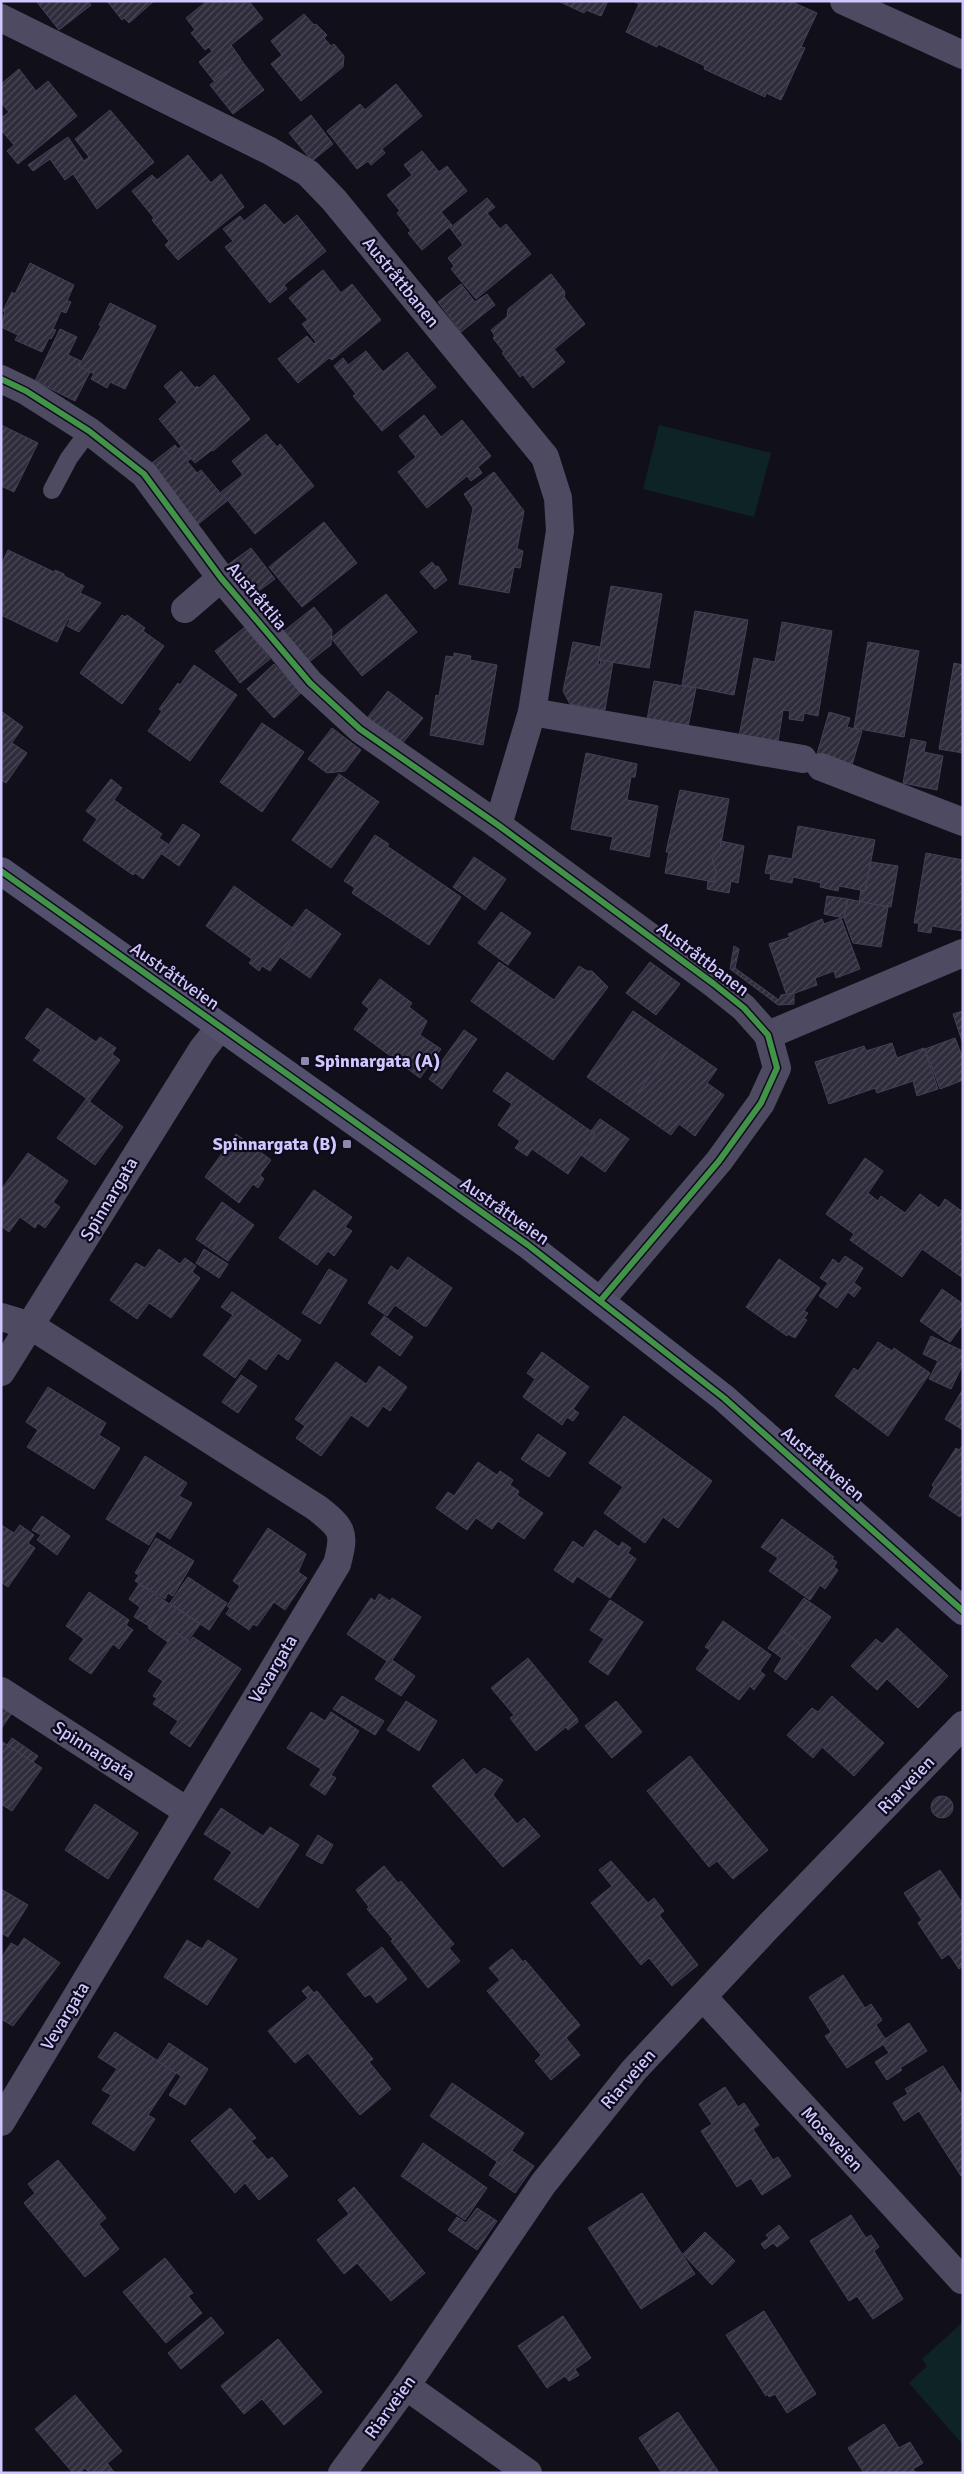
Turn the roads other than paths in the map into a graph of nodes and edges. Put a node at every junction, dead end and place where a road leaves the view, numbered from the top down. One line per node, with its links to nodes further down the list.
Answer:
1 (844, 1): 3 (street)
2 (1, 18): 9 (street, Austråttbanen)
3 (963, 55)
4 (1, 379): 5 (street, Austråttlia)
5 (89, 431): 6 (lane); 7 (street, Austråttlia)
6 (52, 490)
7 (222, 578): 8 (street); 11 (street, Austråttlia)
8 (185, 609)
9 (532, 712): 10 (street); 11 (street, Austråttbanen)
10 (963, 822)
11 (498, 825): 15 (street, Austråttbanen)
12 (1, 872): 14 (main road, Austråttveien)
13 (963, 953): 15 (street)
14 (220, 1027): 16 (main road, Austråttveien); 18 (street, Spinnargata)
15 (768, 1035): 16 (street, Austråttbanen)
16 (601, 1300): 20 (main road, Austråttveien)
17 (1, 1317): 18 (street, Vevargata)
18 (31, 1326): 19 (street, Spinnargata); 23 (street, Vevargata)
19 (1, 1372)
20 (963, 1611)
21 (1, 1691): 23 (street, Spinnargata)
22 (963, 1726): 24 (street, Riarveien)
23 (187, 1811): 25 (street, Vevargata)
24 (703, 1997): 26 (street, Moseveien); 27 (street, Riarveien)
25 (1, 2122)
26 (962, 2280)
27 (406, 2386): 28 (street, Riarveien); 29 (street)
28 (342, 2473)
29 (528, 2473)

